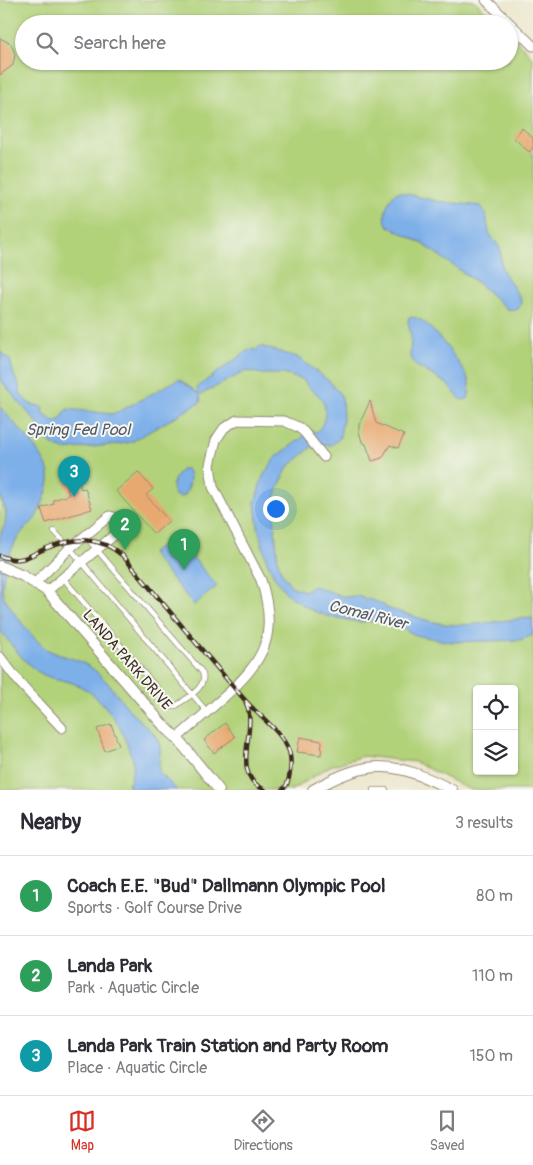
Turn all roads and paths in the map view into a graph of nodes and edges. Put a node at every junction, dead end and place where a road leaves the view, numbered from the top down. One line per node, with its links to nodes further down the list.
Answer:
1 (486, 0): 2 (street)
2 (501, 15)
3 (518, 31): 4 (street)
4 (533, 46)
5 (324, 456): 17 (street)
6 (54, 531): 8 (lane)
7 (85, 536): 8 (street); 9 (lane); 9 (street)
8 (70, 548): 10 (lane); 13 (street)
9 (98, 550): 10 (street); 16 (lane)
10 (83, 562): 12 (street); 16 (lane)
11 (4, 568): 13 (street, LANDA PARK DRIVE)
12 (63, 578): 14 (street); 16 (lane)
13 (35, 583): 14 (street, LANDA PARK DRIVE)
14 (47, 591): 19 (street, LANDA PARK DRIVE)
15 (0, 657): 18 (street)
16 (191, 694): 17 (lane)
17 (207, 712): 19 (street)
18 (62, 728)
19 (177, 738): 20 (street, LANDA PARK DRIVE)
20 (219, 790)
21 (313, 790): 24 (street)
22 (373, 790): 23 (lane)
23 (386, 790)
24 (452, 790)

